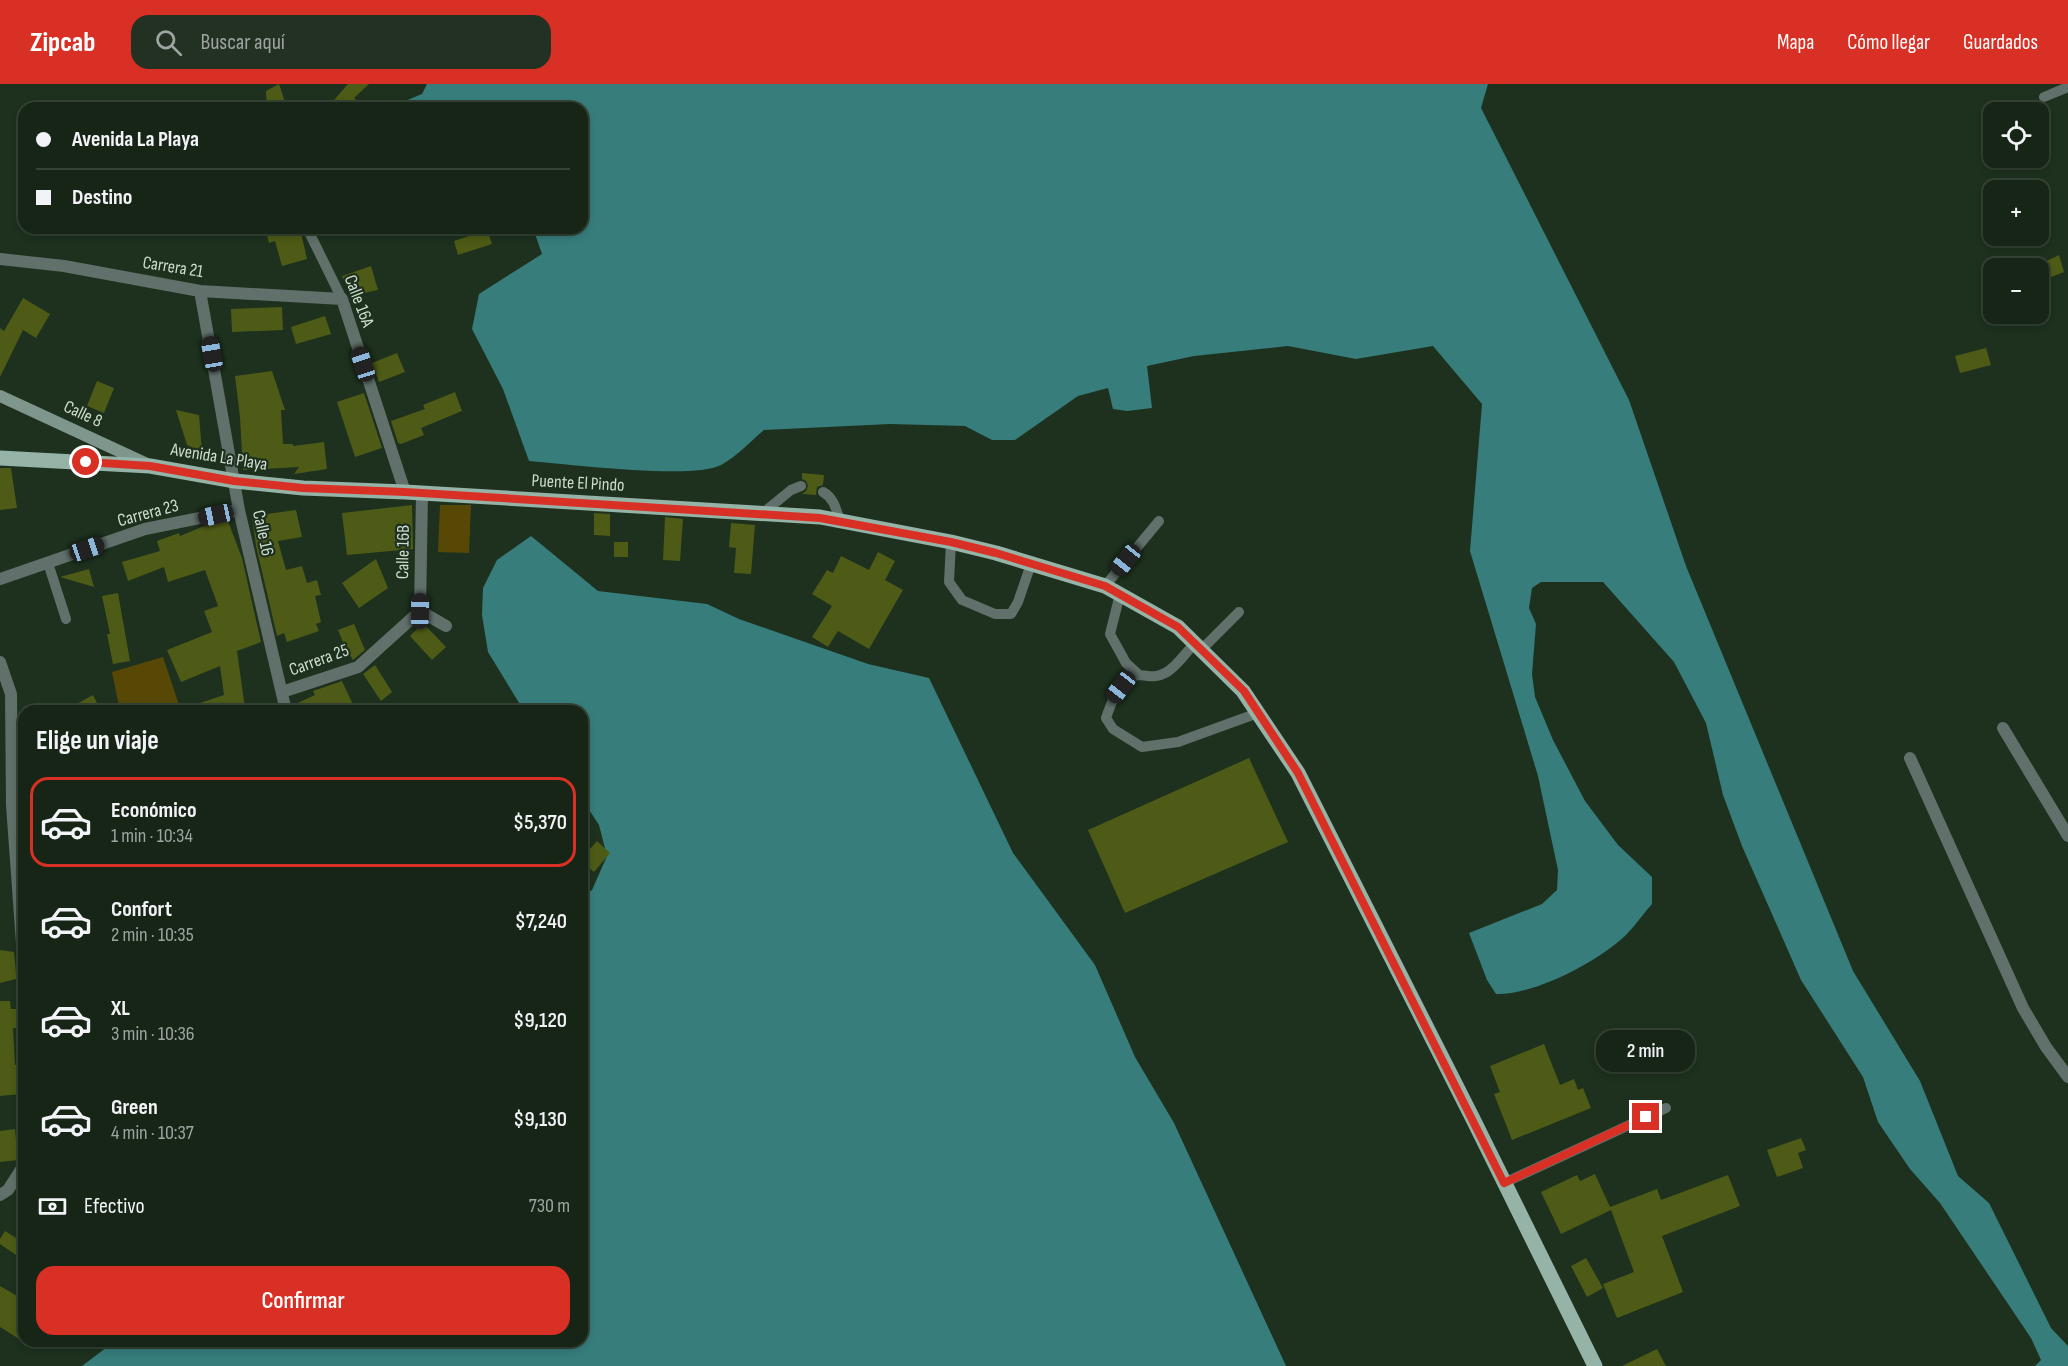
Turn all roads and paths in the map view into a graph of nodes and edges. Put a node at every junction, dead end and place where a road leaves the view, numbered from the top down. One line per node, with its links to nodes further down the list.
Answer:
1 (2068, 87): 2 (lane)
2 (2044, 97)
3 (310, 234): 6 (lane, Calle 16A)
4 (0, 259): 5 (street, Carrera 21)
5 (200, 291): 6 (street, Carrera 21); 10 (street, Calle 16)
6 (342, 300): 12 (street, Calle 16A)
7 (0, 396): 9 (main road, Calle 8)
8 (0, 458): 9 (main road, Avenida La Playa)
9 (150, 466): 10 (main road, Avenida La Playa)
10 (234, 481): 12 (main road, Avenida La Playa); 15 (street, Calle 16)
11 (801, 486): 16 (lane)
12 (405, 492): 14 (main road, Avenida La Playa)
13 (823, 492): 18 (lane)
14 (427, 493): 16 (main road, Puente El Pindo); 25 (street, Calle 16B)
15 (239, 510): 20 (street, Carrera 23); 32 (street, Calle 16)
16 (763, 513): 18 (main road, Puente El Pindo)
17 (1159, 520): 23 (lane)
18 (840, 521): 19 (main road, Puente El Pindo)
19 (951, 542): 21 (main road, Puente El Pindo); 21 (lane)
20 (48, 563): 22 (street, Carrera 23); 27 (lane)
21 (1031, 564): 23 (main road, Puente El Pindo)
22 (0, 579)
23 (1105, 586): 24 (main road, Puente El Pindo)
24 (1120, 594): 29 (main road, Puente El Pindo); 31 (lane)
25 (420, 611): 28 (street); 32 (street, Carrera 25)
26 (1239, 612): 29 (lane)
27 (66, 620)
28 (446, 626)
29 (1198, 646): 31 (lane); 34 (main road, Puente El Pindo)
30 (0, 662): 38 (street)
31 (1139, 675): 34 (lane)
32 (282, 692): 33 (street, Calle 16)
33 (285, 705)
34 (1258, 712): 42 (main road, Puente El Pindo)
35 (2003, 728): 37 (street)
36 (1910, 758): 39 (street)
37 (2068, 836)
38 (18, 888)
39 (2068, 1077)
40 (1666, 1108): 42 (lane)
41 (18, 1173): 43 (street)
42 (1504, 1183): 44 (main road, Puente El Pindo)
43 (4, 1192)
44 (1595, 1366)

